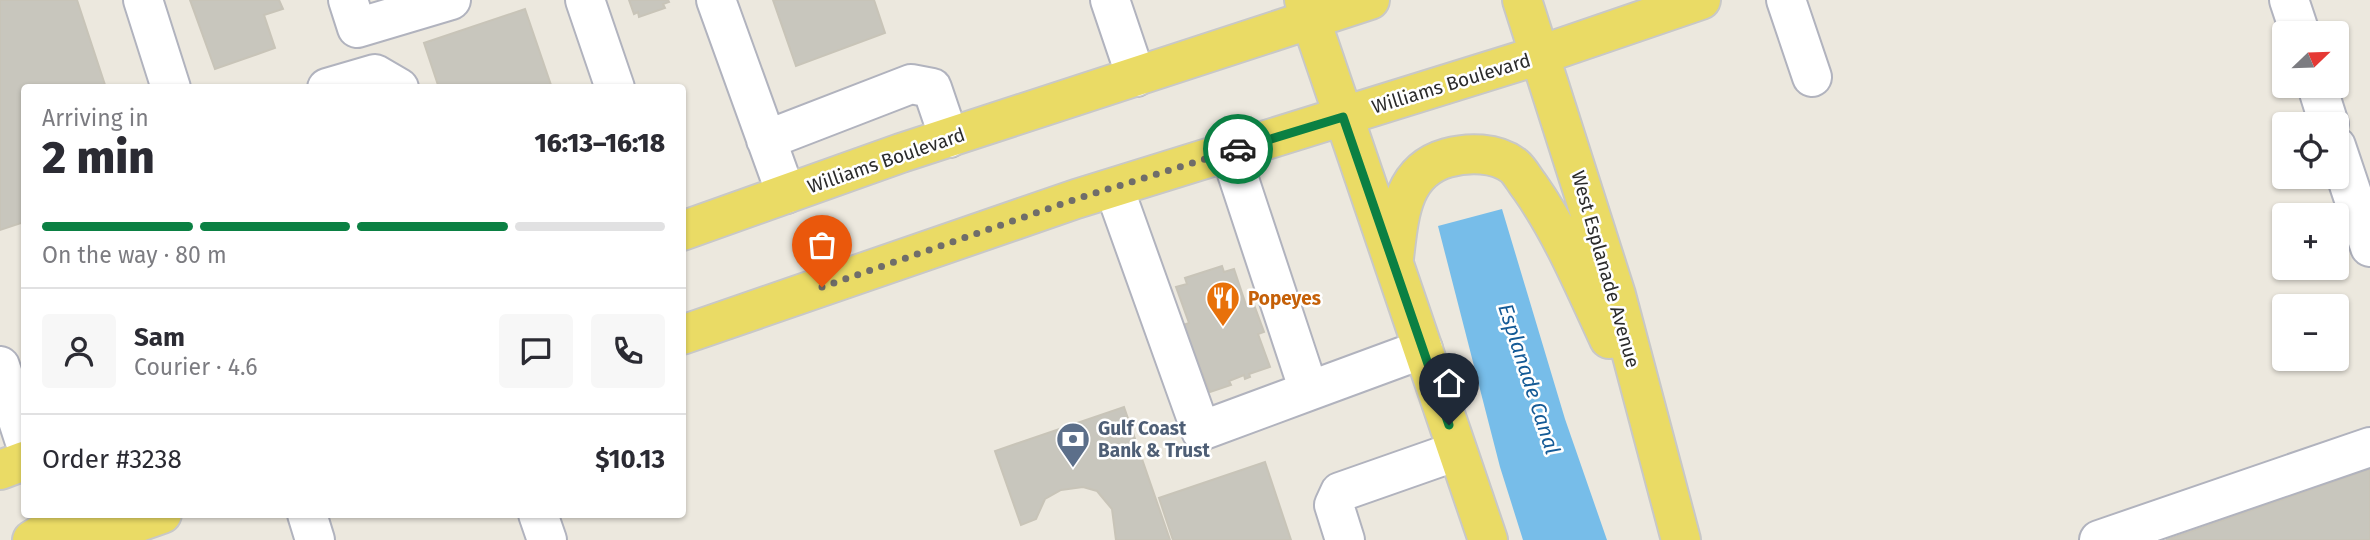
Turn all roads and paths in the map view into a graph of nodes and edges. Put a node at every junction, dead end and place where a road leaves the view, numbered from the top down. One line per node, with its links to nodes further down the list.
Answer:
1 (143, 0): 17 (street)
2 (348, 0): 3 (street)
3 (452, 0)
4 (585, 0): 20 (street)
5 (716, 0): 23 (street)
6 (1110, 0): 15 (street)
7 (1370, 0): 12 (main road, Williams Boulevard)
8 (1522, 0): 14 (main road, West Esplanade Avenue)
9 (1701, 0): 14 (main road, Williams Boulevard)
10 (1786, 0): 16 (street)
11 (2289, 0): 13 (street)
12 (1307, 10): 15 (main road, Williams Boulevard); 21 (main road)
13 (2296, 21)
14 (1541, 55): 21 (main road, Williams Boulevard); 35 (main road, West Esplanade Avenue)
15 (1136, 77): 22 (main road, Williams Boulevard)
16 (1812, 77)
17 (170, 84)
18 (343, 84): 19 (street)
19 (391, 84)
20 (614, 84)
21 (1343, 117): 24 (main road, Williams Boulevard); 30 (main road)
22 (949, 138): 23 (street); 27 (main road, Williams Boulevard)
23 (766, 140): 27 (street)
24 (1230, 152): 26 (main road, Williams Boulevard); 34 (street)
25 (2349, 152): 29 (street)
26 (1114, 188): 31 (main road, Williams Boulevard); 34 (street)
27 (786, 194): 28 (main road, Williams Boulevard)
28 (686, 230)
29 (2370, 247)
30 (1394, 263): 32 (main road); 35 (main road)
31 (686, 334)
32 (1423, 349): 34 (street); 38 (main road)
33 (0, 366): 36 (street)
34 (1309, 391)
35 (1650, 423): 51 (main road, West Esplanade Avenue)
36 (21, 430)
37 (2370, 447): 52 (street)
38 (1457, 451): 49 (street); 50 (main road)
39 (21, 462): 40 (main road)
40 (0, 470)
41 (68, 518): 45 (main road)
42 (150, 518): 46 (main road)
43 (308, 518): 47 (street)
44 (539, 518): 48 (street)
45 (32, 540)
46 (86, 540)
47 (315, 540)
48 (547, 540)
49 (1345, 540)
50 (1488, 540)
51 (1681, 540)
52 (2099, 540)

